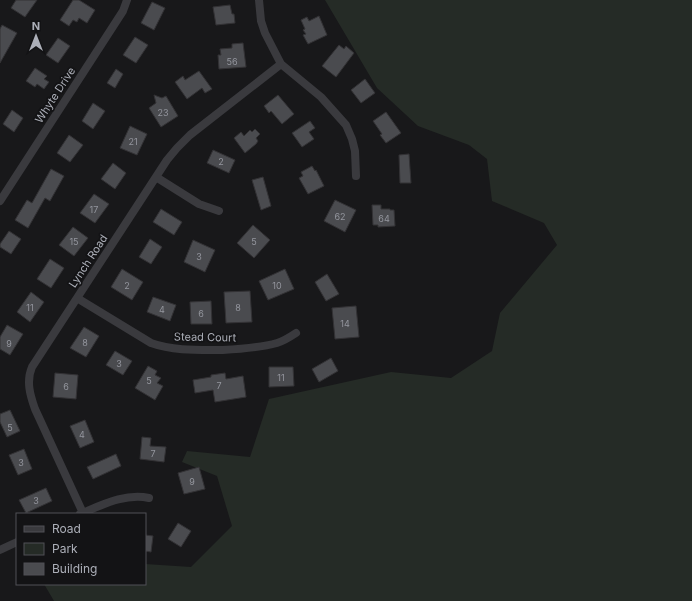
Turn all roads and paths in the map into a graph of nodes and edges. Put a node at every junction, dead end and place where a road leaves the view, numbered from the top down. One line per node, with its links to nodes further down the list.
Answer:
1 (127, 0): 6 (street, Whyte Drive)
2 (259, 0): 3 (street)
3 (281, 64): 4 (street); 5 (street, Lynch Road)
4 (356, 176)
5 (156, 177): 7 (street); 8 (street, Lynch Road)
6 (0, 201)
7 (219, 212)
8 (77, 298): 9 (street, Stead Court); 11 (street, Lynch Road)
9 (296, 333)
10 (149, 498): 12 (street)
11 (82, 513)
12 (84, 513)
13 (16, 542): 14 (street)
14 (0, 550)

